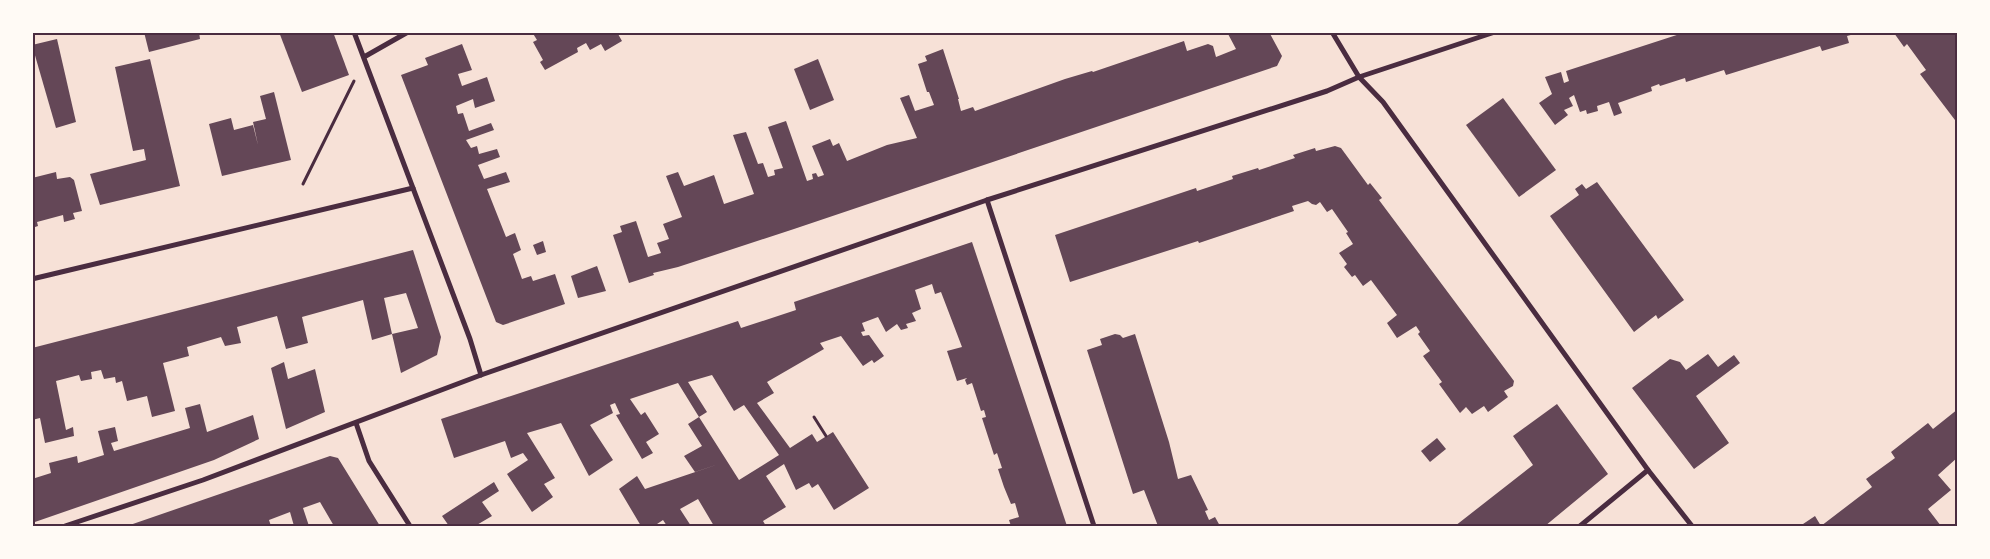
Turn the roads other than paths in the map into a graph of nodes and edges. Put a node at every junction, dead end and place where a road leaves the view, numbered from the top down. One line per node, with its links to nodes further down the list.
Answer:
1 (354, 32): 5 (street)
2 (408, 32): 5 (street)
3 (1332, 32): 6 (street)
4 (1495, 32): 6 (street)
5 (364, 57): 7 (street)
6 (1359, 77): 8 (street); 12 (street)
7 (413, 188): 9 (street); 10 (street)
8 (987, 200): 10 (street); 15 (street)
9 (32, 279)
10 (482, 375): 11 (street)
11 (356, 423): 13 (street); 14 (street)
12 (1648, 470): 16 (street); 17 (street)
13 (65, 526)
14 (410, 526)
15 (1094, 526)
16 (1580, 526)
17 (1692, 526)

